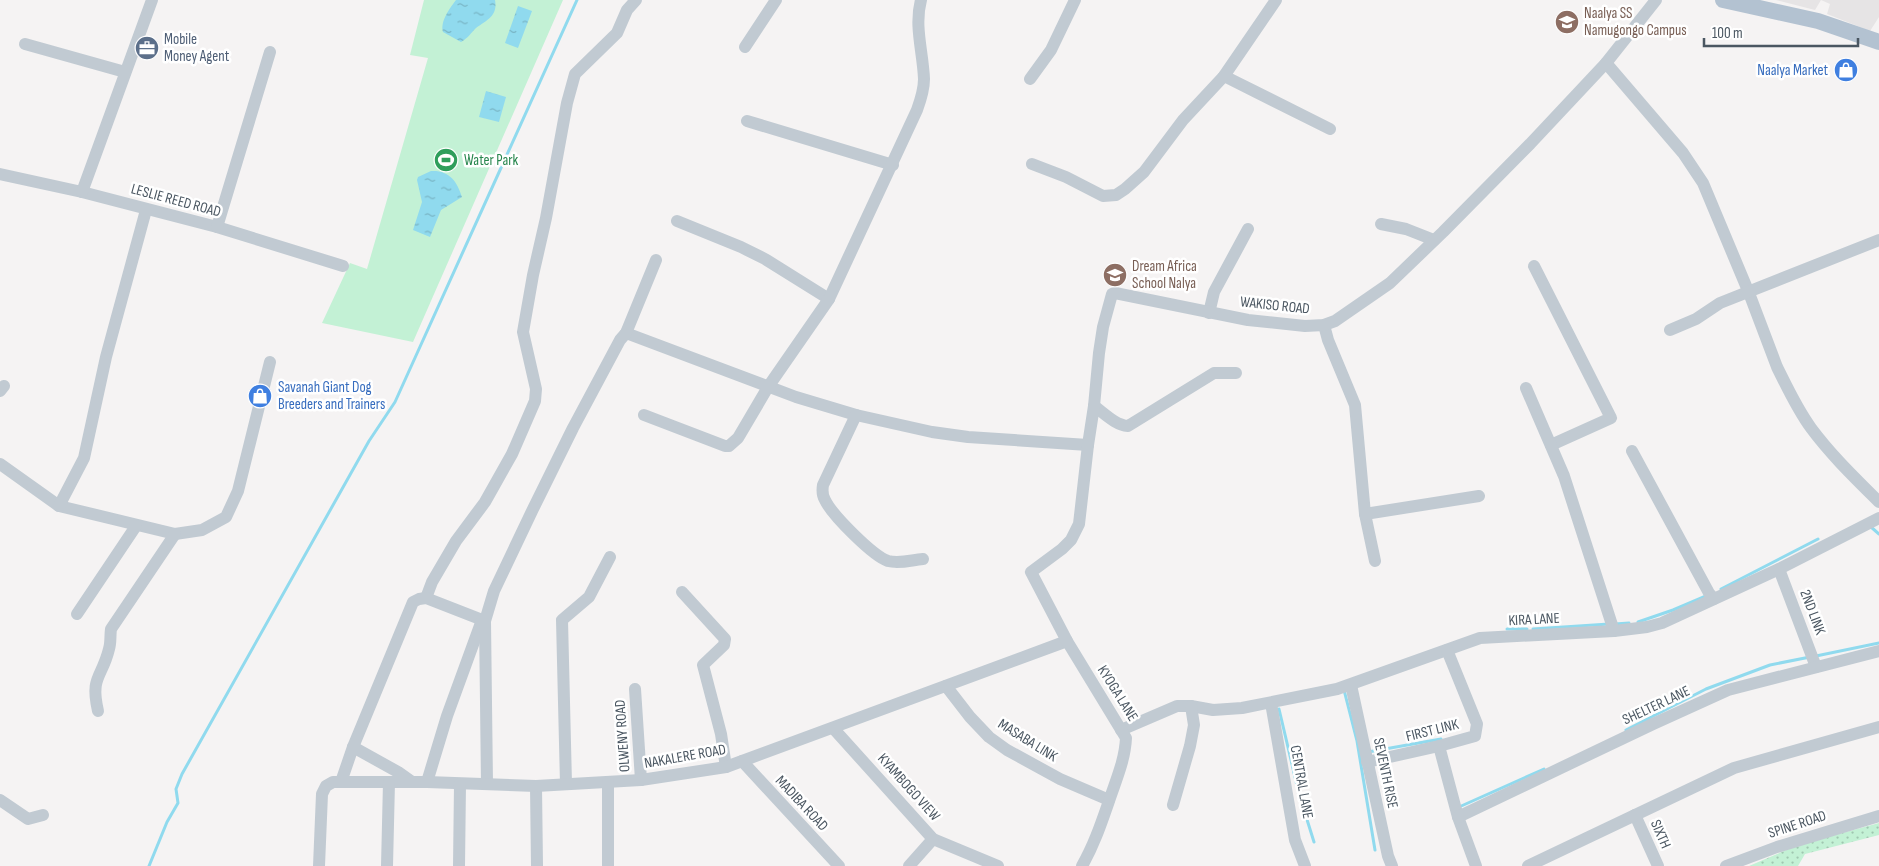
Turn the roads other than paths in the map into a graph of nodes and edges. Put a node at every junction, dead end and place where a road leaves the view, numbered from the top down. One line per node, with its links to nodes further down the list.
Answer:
1 (152, 0): 14 (street)
2 (636, 0): 64 (street)
3 (776, 0): 11 (street)
4 (921, 0): 20 (street)
5 (1075, 0): 16 (street)
6 (1276, 0): 15 (street)
7 (1656, 0): 13 (street, WAKISO ROAD)
8 (1723, 0): 9 (main road)
9 (1879, 42)
10 (25, 44): 14 (street)
11 (745, 46)
12 (270, 52): 26 (street)
13 (1606, 63): 28 (street, WAKISO ROAD); 33 (street)
14 (125, 72): 22 (street)
15 (1224, 76): 18 (street); 19 (street)
16 (1030, 79)
17 (747, 121): 20 (street)
18 (1330, 129)
19 (1032, 164)
20 (893, 165): 34 (street)
21 (0, 174): 22 (street, LESLIE REED ROAD)
22 (82, 192): 23 (street, LESLIE REED ROAD)
23 (146, 210): 26 (street, LESLIE REED ROAD); 52 (street)
24 (677, 221): 34 (street)
25 (1381, 224): 28 (street)
26 (217, 227): 31 (street, LESLIE REED ROAD)
27 (1248, 229): 35 (street)
28 (1434, 240): 36 (street, WAKISO ROAD)
29 (1879, 240): 33 (street)
30 (656, 260): 38 (street)
31 (343, 266)
32 (1534, 266): 47 (street)
33 (1749, 293): 37 (street); 51 (street)
34 (829, 299): 41 (street)
35 (1209, 312): 36 (street, WAKISO ROAD); 43 (street, WAKISO ROAD)
36 (1324, 324): 53 (street)
37 (1670, 330)
38 (626, 333): 41 (street); 66 (street)
39 (270, 362): 56 (street)
40 (1236, 373): 43 (street)
41 (768, 387): 44 (street); 45 (street)
42 (1526, 388): 47 (street)
43 (1094, 406): 46 (street, WAKISO ROAD)
44 (644, 415)
45 (856, 415): 46 (street); 58 (street)
46 (1088, 445): 61 (street, WAKISO ROAD)
47 (1550, 446): 67 (street)
48 (1632, 452): 63 (street)
49 (0, 464): 52 (street)
50 (1479, 496): 53 (street)
51 (1879, 502)
52 (59, 506): 55 (street)
53 (1364, 514): 59 (street)
54 (1878, 520): 60 (street, KIRA LANE)
55 (136, 526): 56 (street); 65 (street)
56 (175, 534): 77 (street)
57 (610, 557): 94 (street)
58 (923, 558)
59 (1375, 561)
60 (1779, 568): 63 (street, KIRA LANE); 71 (street, 2ND LINK)
61 (1031, 572): 68 (street, KYOGA LANE)
62 (682, 592): 85 (street)
63 (1711, 596): 67 (street, KIRA LANE)
64 (426, 598): 66 (street); 82 (street)
65 (77, 614)
66 (483, 621): 90 (street); 93 (street)
67 (1613, 626): 69 (street, KIRA LANE)
68 (1067, 641): 73 (street, NAKALERE ROAD); 80 (street, KYOGA LANE)
69 (1447, 650): 72 (street, KIRA LANE); 81 (street, FIRST LINK)
70 (1879, 651): 71 (street, SHELTER LANE)
71 (1814, 660): 102 (street, SHELTER LANE)
72 (1352, 685): 75 (street, KIRA LANE); 84 (street, SEVENTH RISE)
73 (946, 686): 79 (street, NAKALERE ROAD); 97 (street, MASABA LINK)
74 (635, 689): 86 (street, OLWENY ROAD)
75 (1271, 703): 76 (street, KIRA LANE); 113 (street, CENTRAL LANE)
76 (1191, 706): 80 (street, KIRA LANE); 98 (street)
77 (98, 711)
78 (1879, 727): 100 (street)
79 (833, 728): 83 (street, NAKALERE ROAD); 103 (street, KYAMBOGO VIEW)
80 (1122, 730): 97 (street, KYOGA LANE)
81 (1438, 746): 84 (street, FIRST LINK); 102 (street)
82 (353, 747): 87 (street); 89 (street)
83 (742, 761): 85 (street, NAKALERE ROAD); 109 (street, MADIBA ROAD)
84 (1367, 762): 114 (street, SEVENTH RISE)
85 (726, 767): 86 (street, NAKALERE ROAD)
86 (641, 780): 91 (street, NAKALERE ROAD)
87 (341, 782): 88 (street, NAKALERE ROAD); 104 (street)
88 (389, 782): 89 (street, NAKALERE ROAD); 105 (street)
89 (412, 782): 90 (street, NAKALERE ROAD)
90 (428, 782): 92 (street, NAKALERE ROAD)
91 (608, 782): 94 (street, NAKALERE ROAD); 108 (street)
92 (460, 784): 93 (street, NAKALERE ROAD); 106 (street)
93 (487, 784): 95 (street, NAKALERE ROAD)
94 (566, 784): 95 (street, NAKALERE ROAD)
95 (536, 786): 107 (street)
96 (0, 800): 99 (street)
97 (1109, 800): 112 (street, KYOGA LANE)
98 (1173, 805)
99 (43, 814)
100 (1635, 815): 116 (street); 117 (street, SIXTH)
101 (1879, 816): 118 (street, SPINE ROAD)
102 (1458, 817): 115 (street)
103 (933, 839): 110 (street); 111 (street, KYAMBOGO VIEW)
104 (319, 866)
105 (387, 866)
106 (459, 866)
107 (536, 866)
108 (608, 866)
109 (839, 866)
110 (909, 866)
111 (998, 866)
112 (1082, 866)
113 (1305, 866)
114 (1392, 866)
115 (1476, 866)
116 (1528, 866)
117 (1658, 866)
118 (1726, 866)

